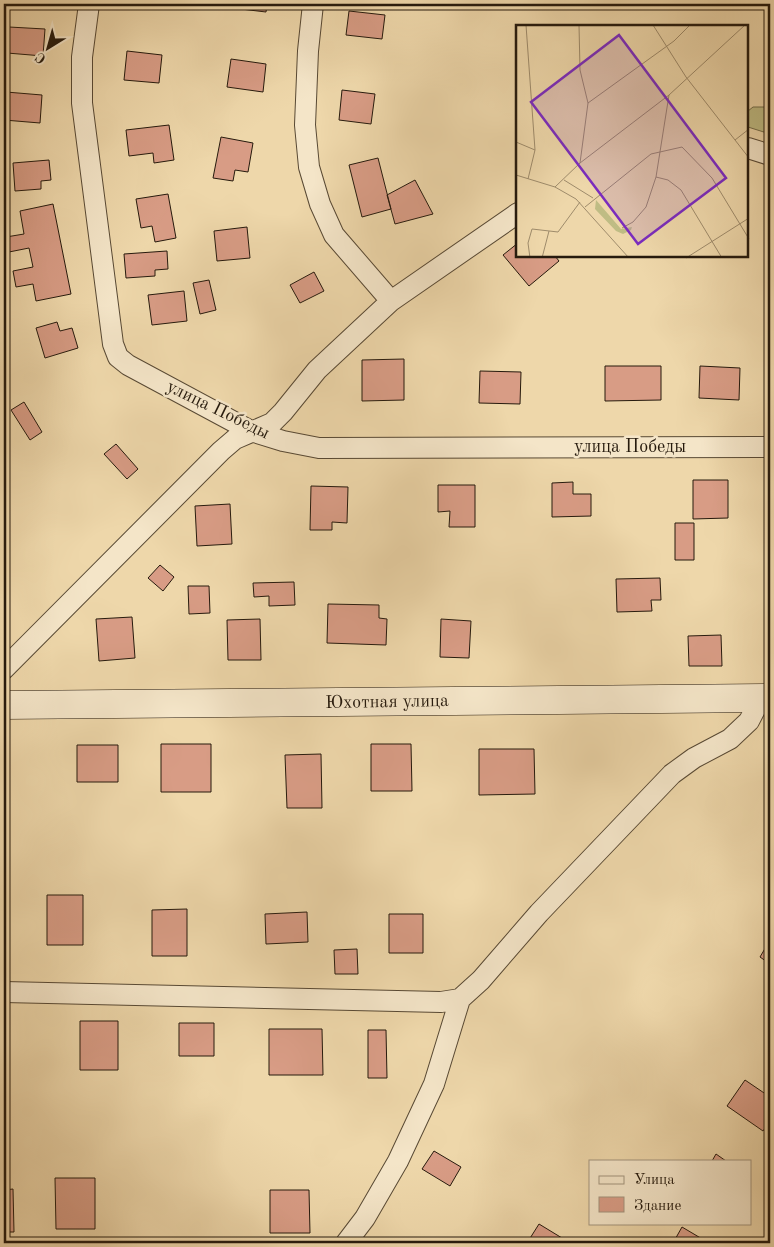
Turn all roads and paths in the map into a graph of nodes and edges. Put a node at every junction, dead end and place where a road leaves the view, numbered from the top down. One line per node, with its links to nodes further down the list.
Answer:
1 (89, 4): 7 (street, улица Победы)
2 (313, 4): 6 (street)
3 (749, 148): 4 (street)
4 (770, 155)
5 (516, 214): 6 (street)
6 (392, 301): 7 (street)
7 (251, 431): 8 (street, улица Победы); 9 (street)
8 (770, 447)
9 (4, 669)
10 (766, 698): 11 (street, Юхотная улица); 13 (street)
11 (4, 705)
12 (4, 992): 13 (street)
13 (460, 999): 14 (street)
14 (346, 1243)

